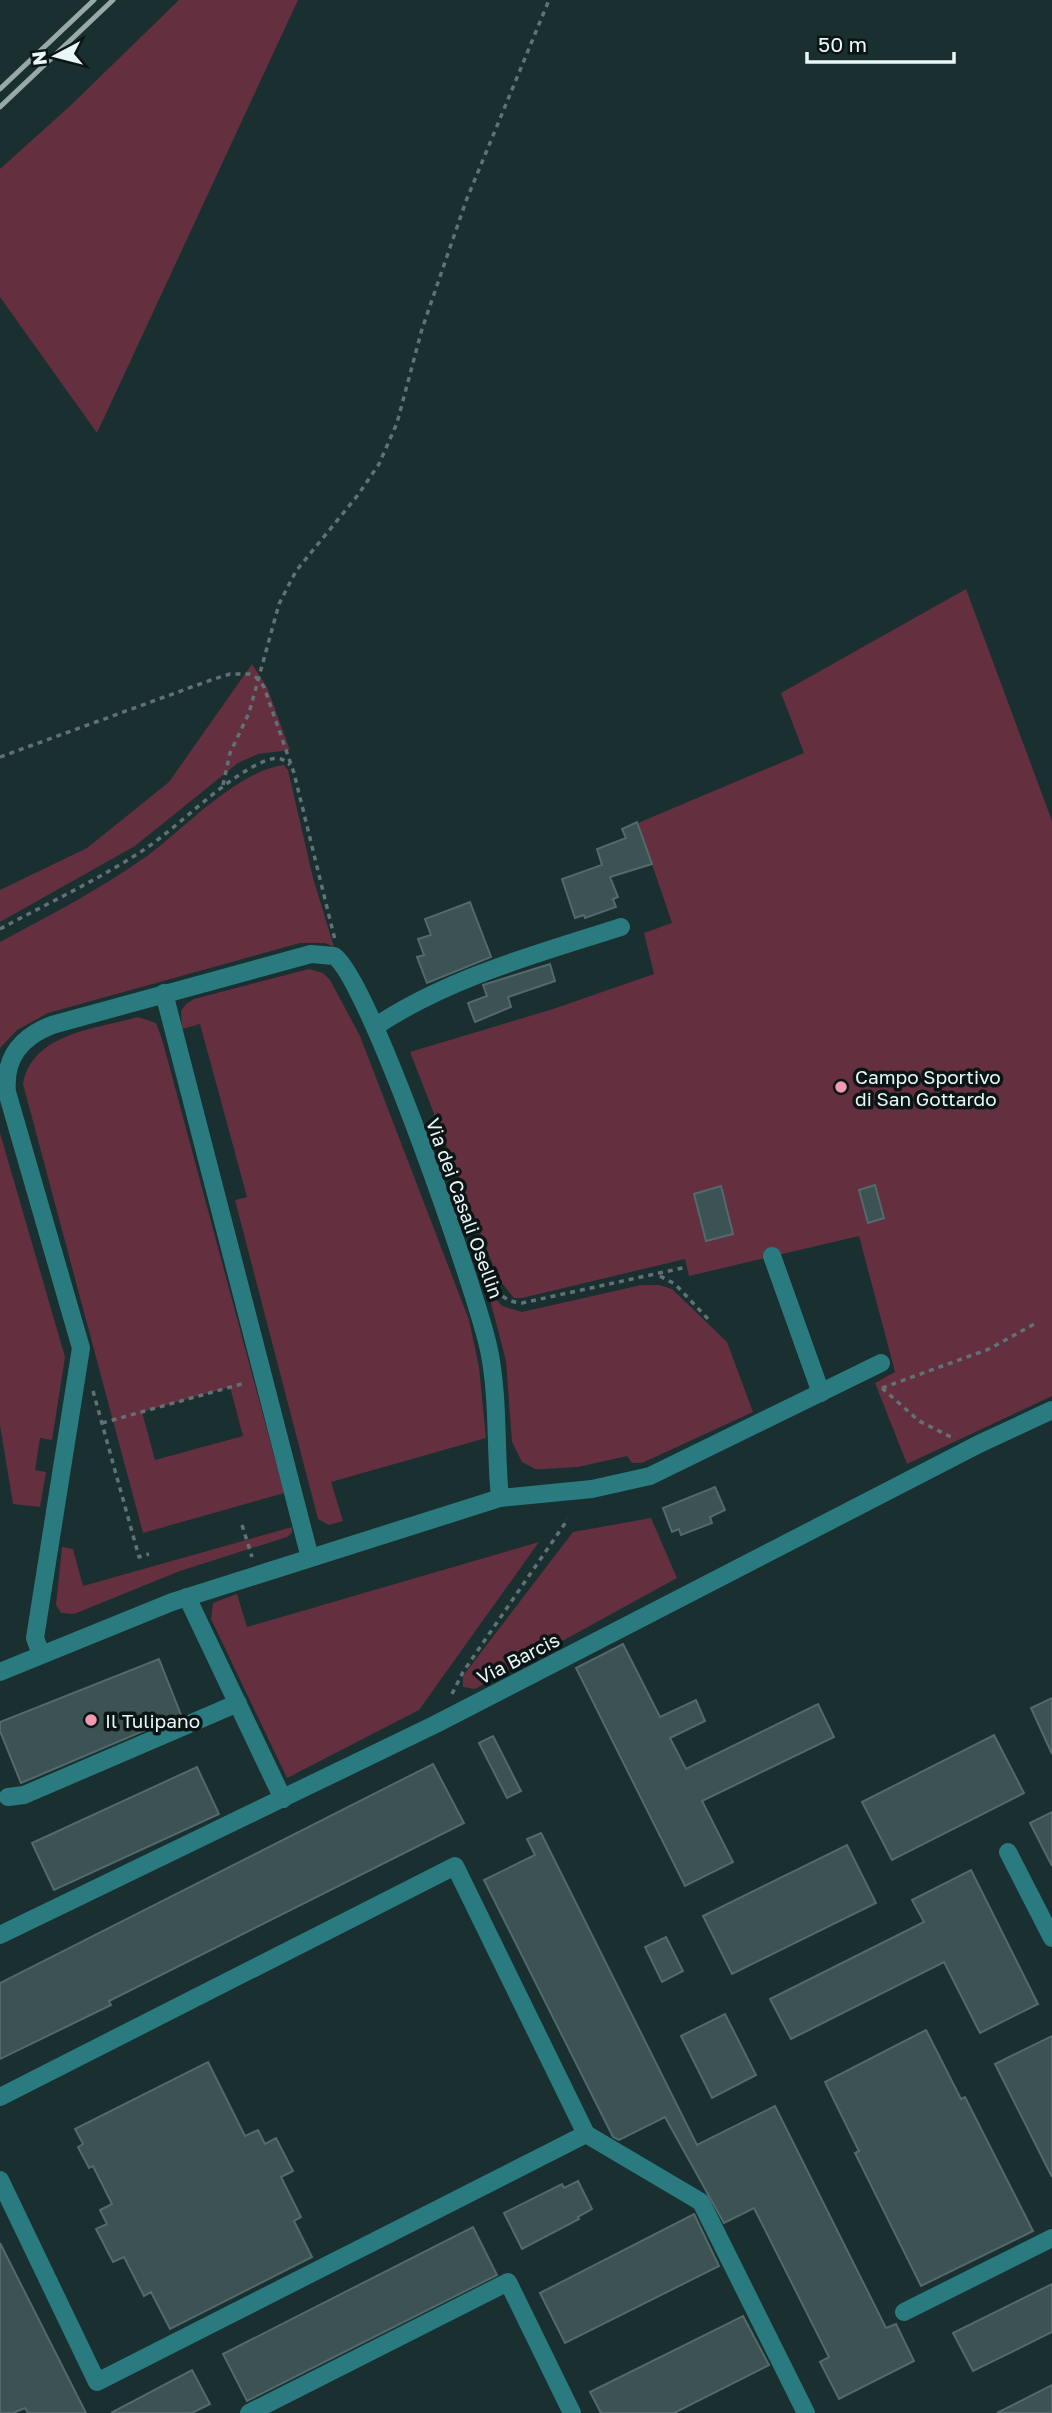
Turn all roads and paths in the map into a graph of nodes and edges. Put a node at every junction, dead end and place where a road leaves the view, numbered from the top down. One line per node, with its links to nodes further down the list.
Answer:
1 (549, 0): 2 (path)
2 (257, 678): 3 (path); 4 (path); 5 (path)
3 (0, 757)
4 (291, 767): 5 (path); 8 (path)
5 (223, 785): 7 (path)
6 (621, 927): 10 (street)
7 (0, 929)
8 (349, 971): 9 (street); 10 (street, Via dei Casali Osellin)
9 (164, 993): 18 (street); 32 (street)
10 (376, 1026): 25 (street, Via dei Casali Osellin)
11 (772, 1256): 21 (street)
12 (687, 1267): 13 (path)
13 (659, 1276): 14 (path); 15 (path)
14 (491, 1281)
15 (710, 1321)
16 (1038, 1322): 20 (path)
17 (874, 1367): 20 (path); 21 (street)
18 (264, 1377): 23 (path); 30 (street)
19 (92, 1387): 23 (path)
20 (882, 1388): 24 (path)
21 (821, 1393): 25 (street)
22 (1052, 1410): 24 (street, Via Barcis)
23 (102, 1423): 28 (path)
24 (979, 1444): 35 (street, Via Barcis)
25 (500, 1498): 30 (street)
26 (568, 1519): 35 (path)
27 (242, 1525): 29 (path)
28 (149, 1554)
29 (253, 1557)
30 (310, 1558): 31 (street)
31 (187, 1597): 32 (street); 34 (street)
32 (41, 1654): 33 (street)
33 (0, 1672)
34 (238, 1703): 36 (street); 37 (street)
35 (436, 1724): 37 (street, Via Barcis)
36 (8, 1797)
37 (283, 1799): 39 (street, Via Barcis)
38 (1008, 1852): 40 (street)
39 (0, 1935)
40 (1052, 1938)
41 (0, 2097): 42 (street)
42 (586, 2134): 43 (street); 48 (street)
43 (0, 2180)
44 (1052, 2238): 45 (street)
45 (904, 2312)
46 (249, 2413): 47 (street)
47 (572, 2413)
48 (806, 2413)

